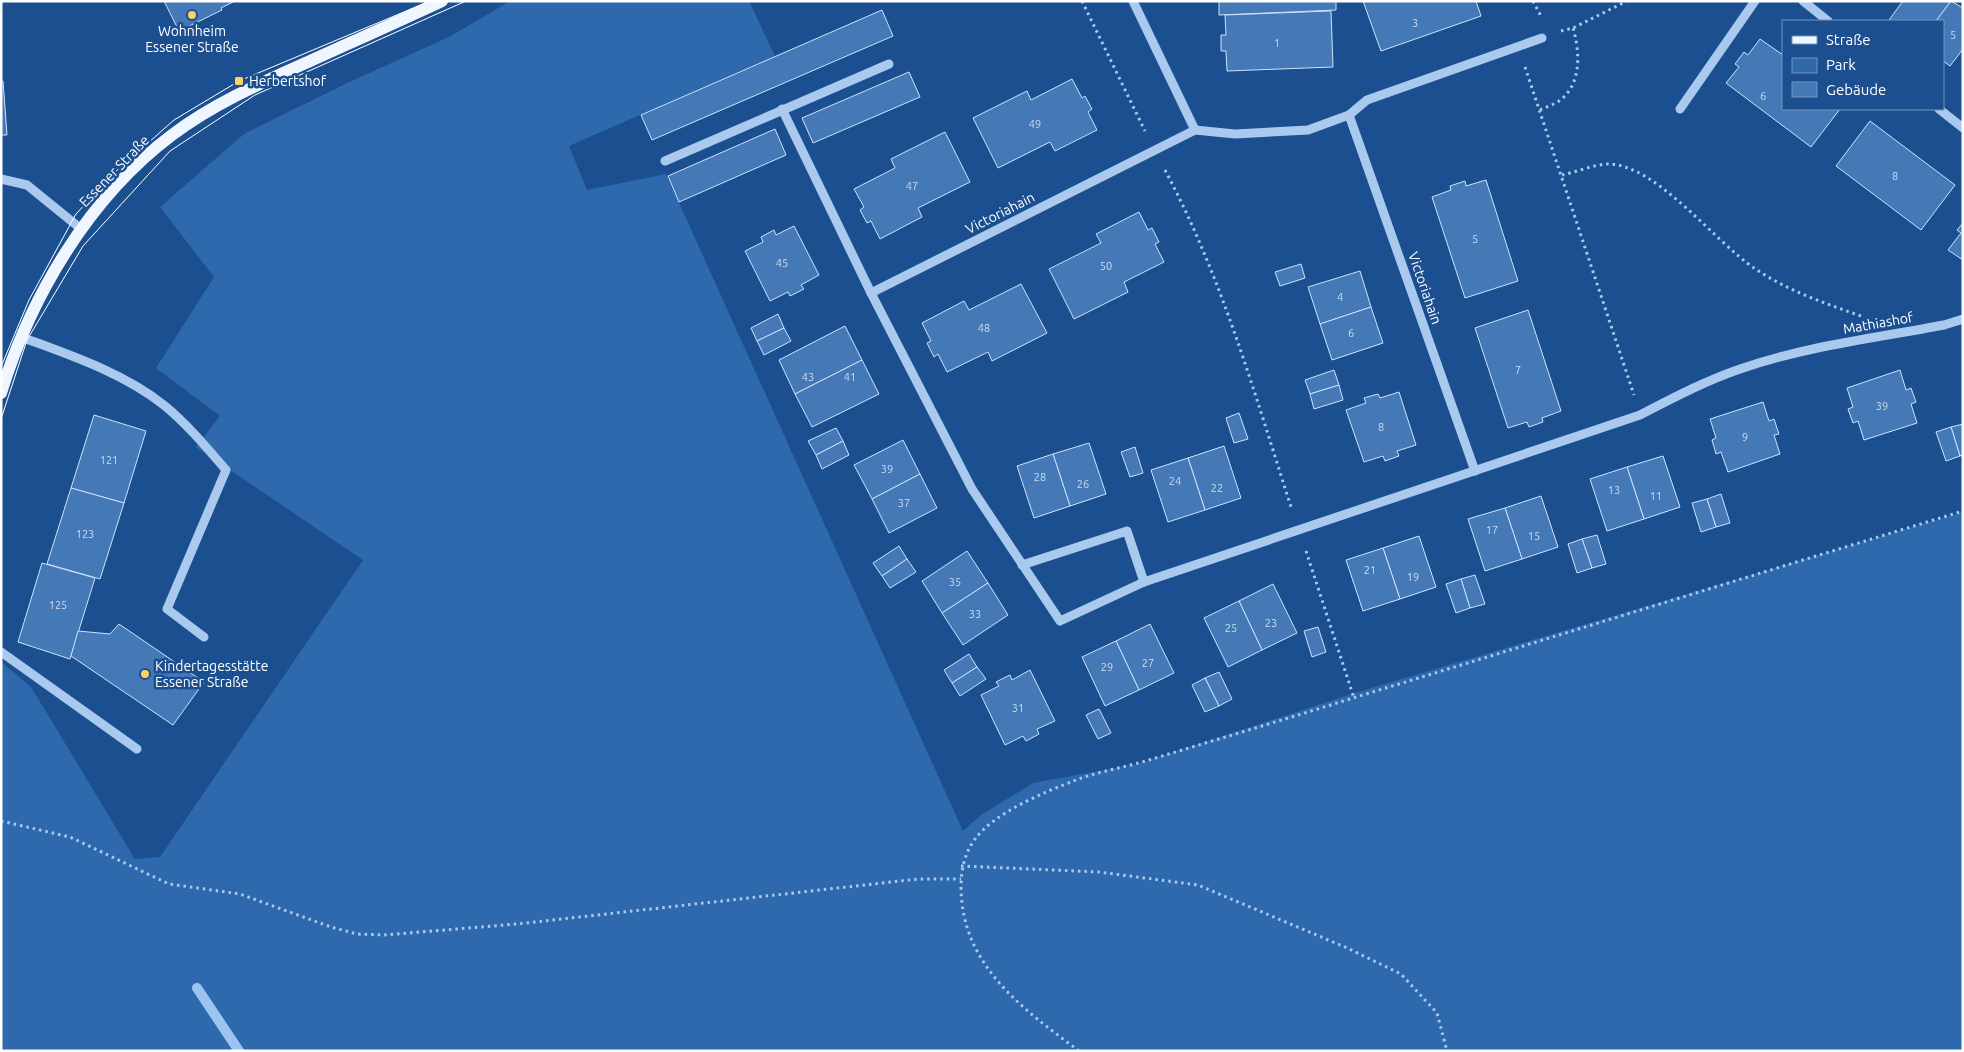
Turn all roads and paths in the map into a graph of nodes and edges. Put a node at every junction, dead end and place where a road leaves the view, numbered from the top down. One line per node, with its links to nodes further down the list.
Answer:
1 (442, 1): 23 (main road, Essener Straße)
2 (1082, 1): 19 (path)
3 (1133, 1): 18 (street)
4 (1627, 1): 8 (path)
5 (1755, 1): 13 (street)
6 (1803, 1): 7 (street)
7 (1827, 20)
8 (1572, 28): 9 (path); 14 (path)
9 (1542, 38): 10 (street)
10 (1517, 47): 14 (path); 16 (street)
11 (889, 64): 12 (street)
12 (782, 109): 20 (street); 24 (street)
13 (1680, 109)
14 (1540, 110): 21 (path)
15 (1940, 110): 17 (street)
16 (1349, 114): 18 (street); 30 (street, Victoriahain)
17 (1963, 128)
18 (1195, 130): 19 (street, Victoriahain)
19 (1155, 151): 24 (street, Victoriahain); 32 (path)
20 (665, 161)
21 (1562, 175): 26 (path); 29 (path)
22 (1, 179): 23 (street)
23 (80, 228): 27 (main road, Essener Straße)
24 (871, 293): 33 (street)
25 (1963, 319): 26 (street, Mathiashof)
26 (1897, 334): 29 (street, Mathiashof)
27 (21, 337): 28 (main road, Essener Straße); 35 (street)
28 (1, 393)
29 (1640, 415): 30 (street)
30 (1475, 471): 32 (street)
31 (1963, 511): 37 (path)
32 (1299, 530): 34 (street); 37 (path)
33 (1022, 565): 34 (street); 34 (street)
34 (1144, 582)
35 (204, 637)
36 (1, 652): 38 (street)
37 (1354, 698): 40 (path)
38 (137, 748)
39 (1, 821): 41 (path)
40 (962, 866): 41 (path); 43 (path)
41 (961, 879): 42 (path)
42 (1079, 1051)
43 (1447, 1051)

